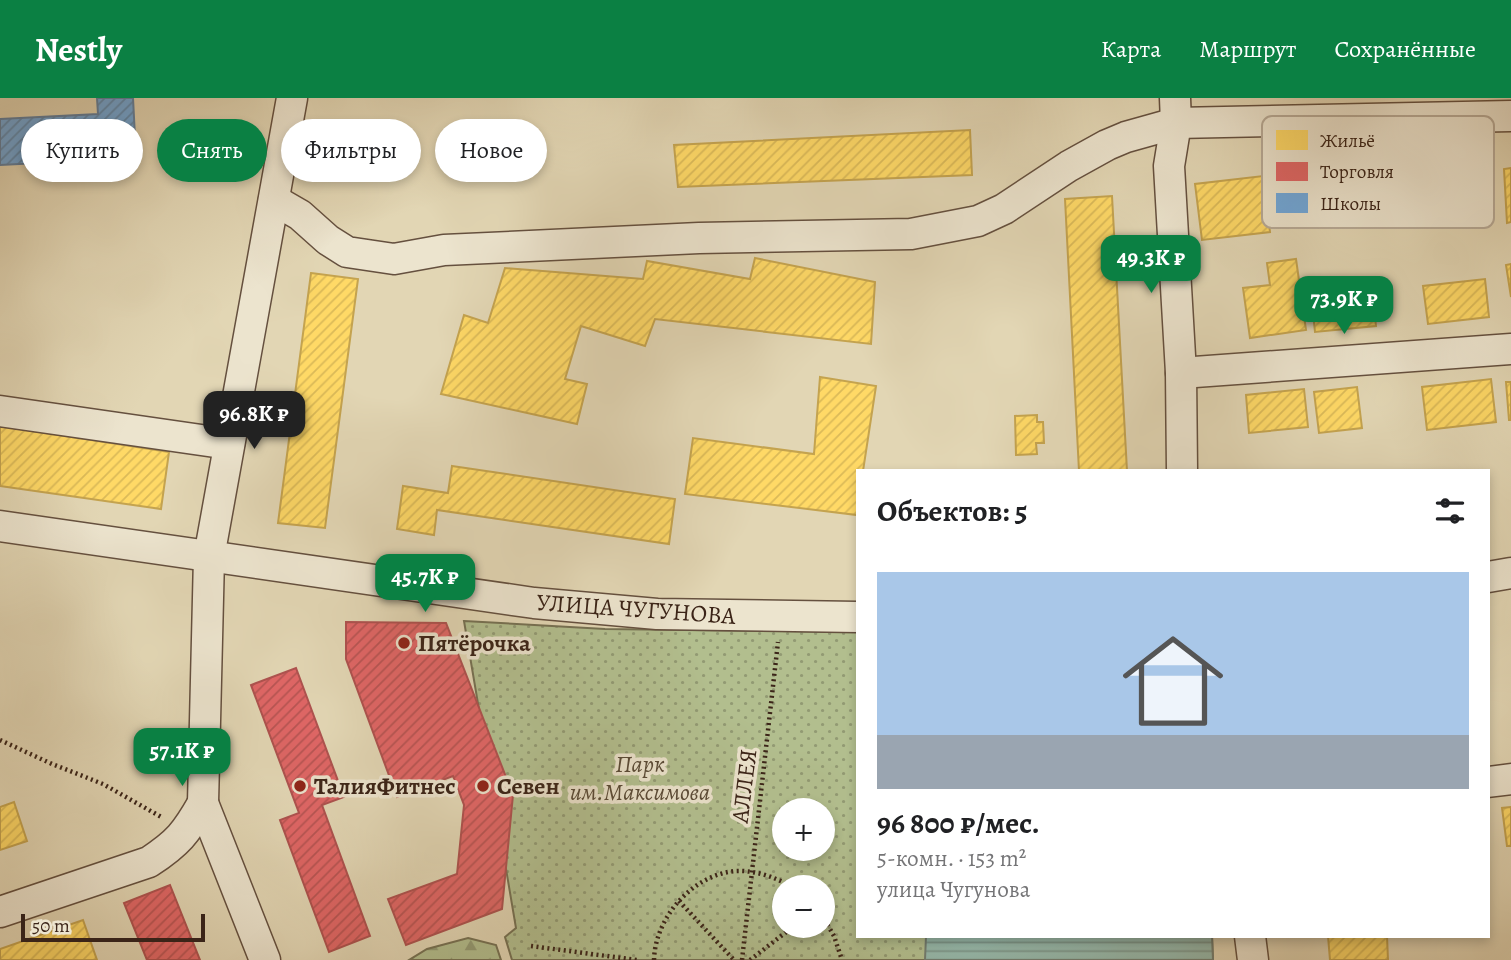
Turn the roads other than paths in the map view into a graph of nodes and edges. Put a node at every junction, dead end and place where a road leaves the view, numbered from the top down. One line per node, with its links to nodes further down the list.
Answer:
1 (292, 98): 4 (street)
2 (1175, 111): 3 (street); 4 (street); 6 (street)
3 (1511, 116)
4 (274, 200): 8 (street)
5 (1511, 349): 6 (street)
6 (1181, 373): 9 (street)
7 (0, 411): 8 (street)
8 (229, 444): 11 (street)
9 (1182, 469)
10 (0, 526): 11 (street, УЛИЦА ЧУГУНОВА)
11 (209, 557): 14 (street, УЛИЦА ЧУГУНОВА); 17 (street)
12 (1511, 573): 13 (street)
13 (1490, 577)
14 (856, 617)
15 (1511, 779): 16 (street)
16 (1490, 782)
17 (203, 803): 18 (street); 20 (street)
18 (0, 912)
19 (1250, 938): 21 (street)
20 (265, 960)
21 (1253, 960)

